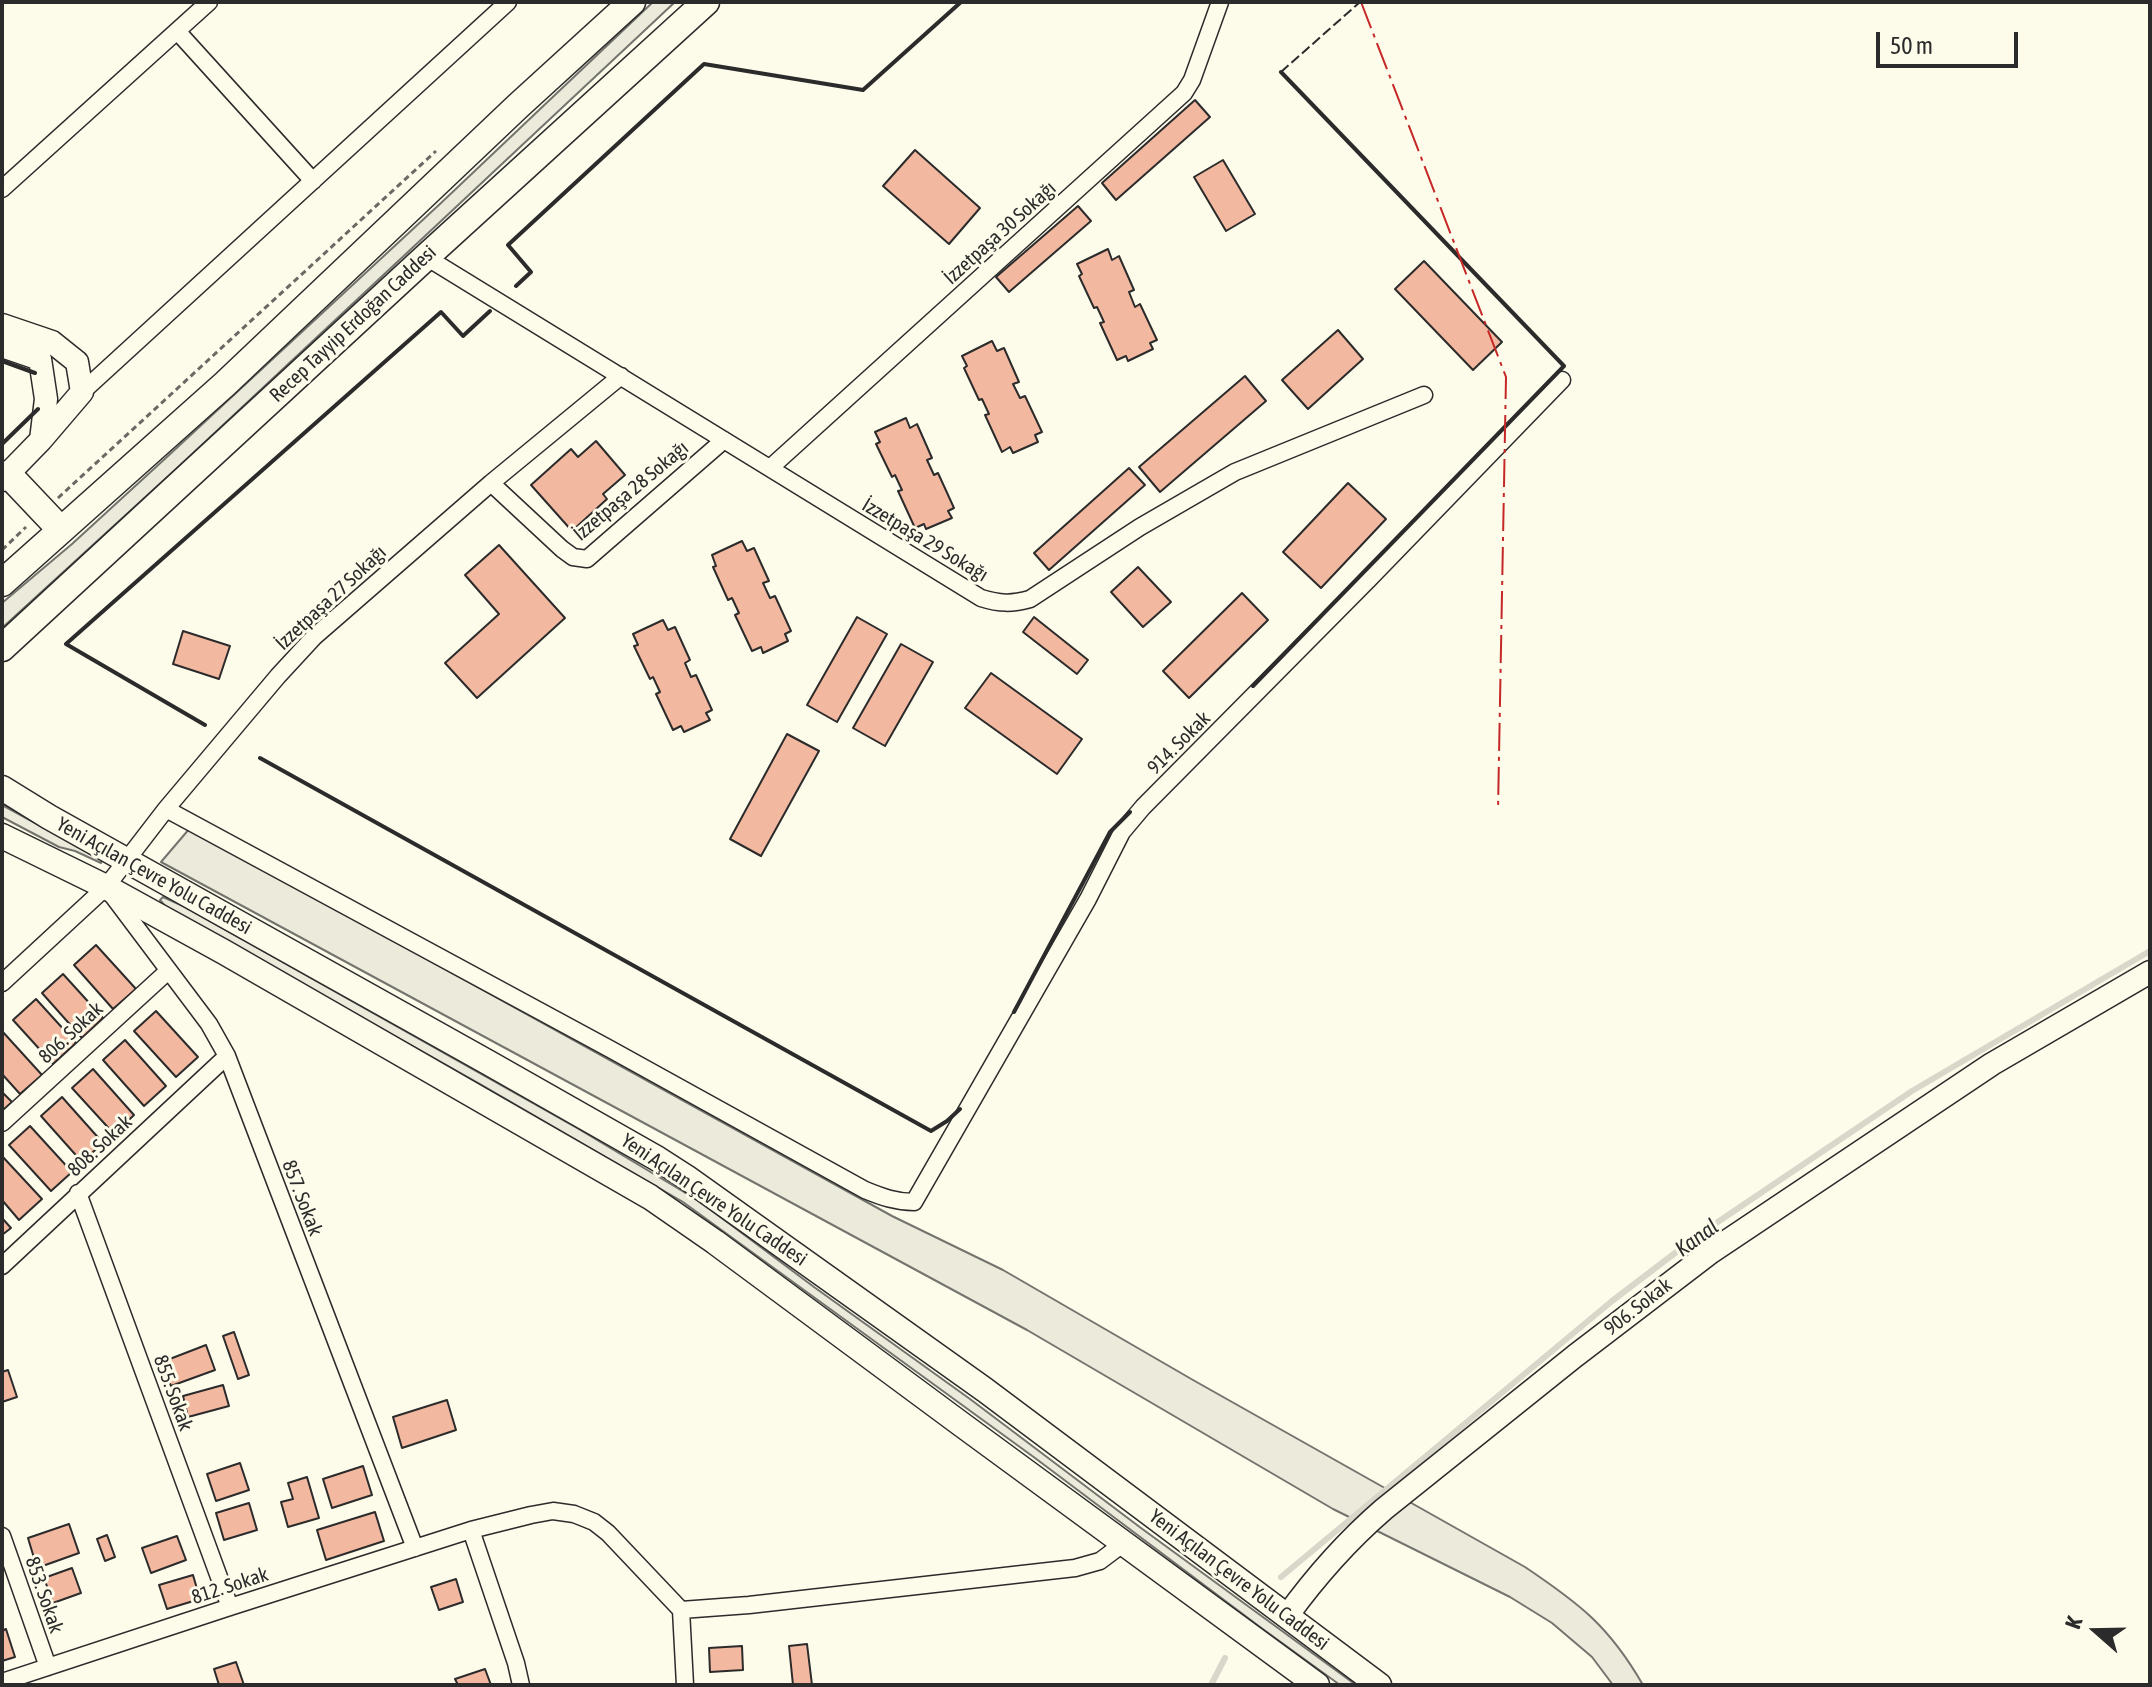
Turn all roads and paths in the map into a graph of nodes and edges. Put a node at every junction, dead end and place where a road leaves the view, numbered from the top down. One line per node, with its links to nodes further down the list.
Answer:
1 (508, 2): 8 (street)
2 (632, 2): 22 (main road)
3 (706, 2): 10 (main road, Recep Tayyip Erdoğan Caddesi)
4 (1220, 2): 19 (street, İzzetpaşa 30 Sokağı)
5 (203, 4): 6 (street)
6 (177, 31): 8 (street); 9 (street)
7 (436, 151): 22 (path)
8 (313, 181): 15 (street)
9 (2, 189)
10 (426, 257): 13 (street, İzzetpaşa 29 Sokağı); 25 (main road, Recep Tayyip Erdoğan Caddesi)
11 (2, 325): 15 (street)
12 (2, 346): 17 (street)
13 (621, 376): 18 (street, İzzetpaşa 29 Sokağı); 21 (street, İzzetpaşa 27 Sokağı)
14 (1562, 380): 27 (street, 914. Sokak)
15 (82, 392): 17 (street)
16 (1424, 395): 19 (street, İzzetpaşa 29 Sokağı)
17 (41, 440): 20 (street)
18 (724, 440): 19 (street, İzzetpaşa 29 Sokağı); 21 (street, İzzetpaşa 28 Sokağı)
19 (770, 468)
20 (5, 477): 22 (main road)
21 (491, 483): 27 (street, İzzetpaşa 27 Sokağı)
22 (52, 521): 23 (path); 24 (main road)
23 (2, 550)
24 (2, 583)
25 (2, 648)
26 (2, 788): 29 (main road, Yeni Açılan Çevre Yolu Caddesi)
27 (166, 809): 29 (street, İzzetpaşa 27 Sokağı)
28 (2, 836): 30 (main road, Yeni Açılan Çevre Yolu Caddesi)
29 (126, 860): 30 (street, İzzetpaşa 27 Sokağı); 44 (main road, Yeni Açılan Çevre Yolu Caddesi)
30 (106, 887): 31 (street, 857. Sokak); 33 (street, İzzetpaşa 27 Sokağı); 40 (main road, Yeni Açılan Çevre Yolu Caddesi)
31 (168, 971): 34 (street, 857. Sokak); 35 (street, 806. Sokak)
32 (2150, 972): 44 (street, 906. Sokak)
33 (2, 983)
34 (227, 1056): 36 (street, 808. Sokak); 41 (street, 857. Sokak)
35 (2, 1123)
36 (78, 1193): 37 (street, 808. Sokak); 42 (street, 855. Sokak)
37 (2, 1266)
38 (471, 1530): 41 (street, 812. Sokak); 43 (street, 812. Sokak); 47 (street)
39 (2, 1536): 45 (street, 853. Sokak)
40 (1124, 1543): 43 (street); 49 (main road, Yeni Açılan Çevre Yolu Caddesi)
41 (415, 1548): 42 (street, 812. Sokak)
42 (230, 1607): 45 (street, 812. Sokak)
43 (681, 1610): 48 (street)
44 (1287, 1616): 50 (main road, Yeni Açılan Çevre Yolu Caddesi)
45 (48, 1667): 46 (street, 812. Sokak)
46 (2, 1682)
47 (521, 1685)
48 (685, 1685)
49 (1317, 1685)
50 (1379, 1685)

